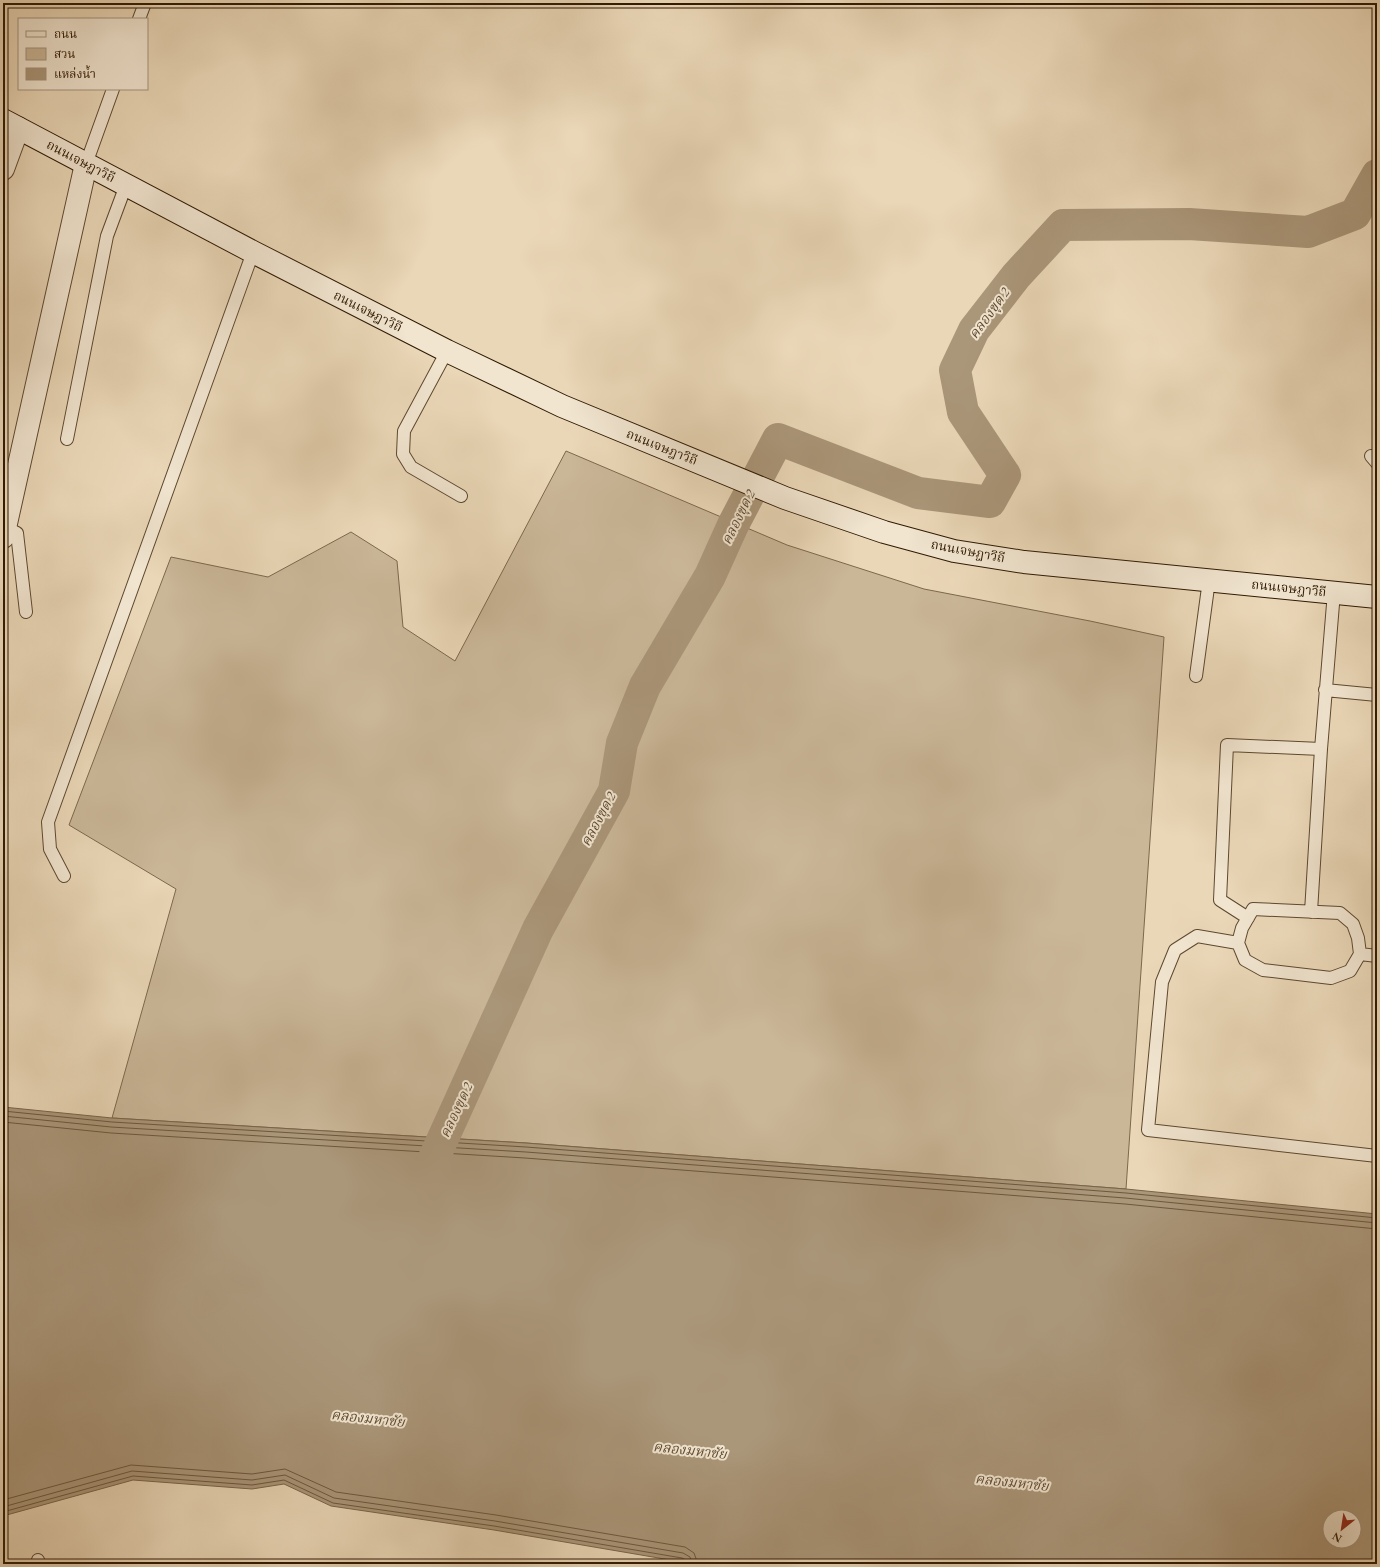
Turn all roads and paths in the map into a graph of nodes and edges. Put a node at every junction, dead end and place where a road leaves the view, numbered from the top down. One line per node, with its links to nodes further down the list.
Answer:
1 (144, 3): 2 (lane)
2 (139, 18)
3 (113, 90): 5 (lane)
4 (11, 124): 5 (street, ถนนเจษฎาวิถี); 6 (street)
5 (86, 164): 7 (street, ถนนเจษฎาวิถี); 12 (street)
6 (3, 169)
7 (126, 185): 8 (street, ถนนเจษฎาวิถี); 10 (lane)
8 (253, 252): 9 (street, ถนนเจษฎาวิถี); 21 (lane)
9 (447, 351): 11 (lane); 13 (street, ถนนเจษฎาวิถี)
10 (67, 439)
11 (460, 496)
12 (4, 532): 16 (lane)
13 (1209, 580): 14 (street, ถนนเจษฎาวิถี); 17 (lane)
14 (1334, 592): 15 (street, ถนนเจษฎาวิถี); 18 (lane)
15 (1377, 597)
16 (26, 612)
17 (1196, 676)
18 (1326, 690): 19 (lane); 20 (lane)
19 (1377, 695)
20 (1321, 749): 22 (lane); 23 (lane)
21 (64, 876)
22 (1311, 912): 23 (lane); 25 (lane)
23 (1248, 918): 24 (lane)
24 (1238, 944): 25 (lane); 27 (lane)
25 (1360, 954): 26 (lane)
26 (1377, 956)
27 (1377, 1156)

